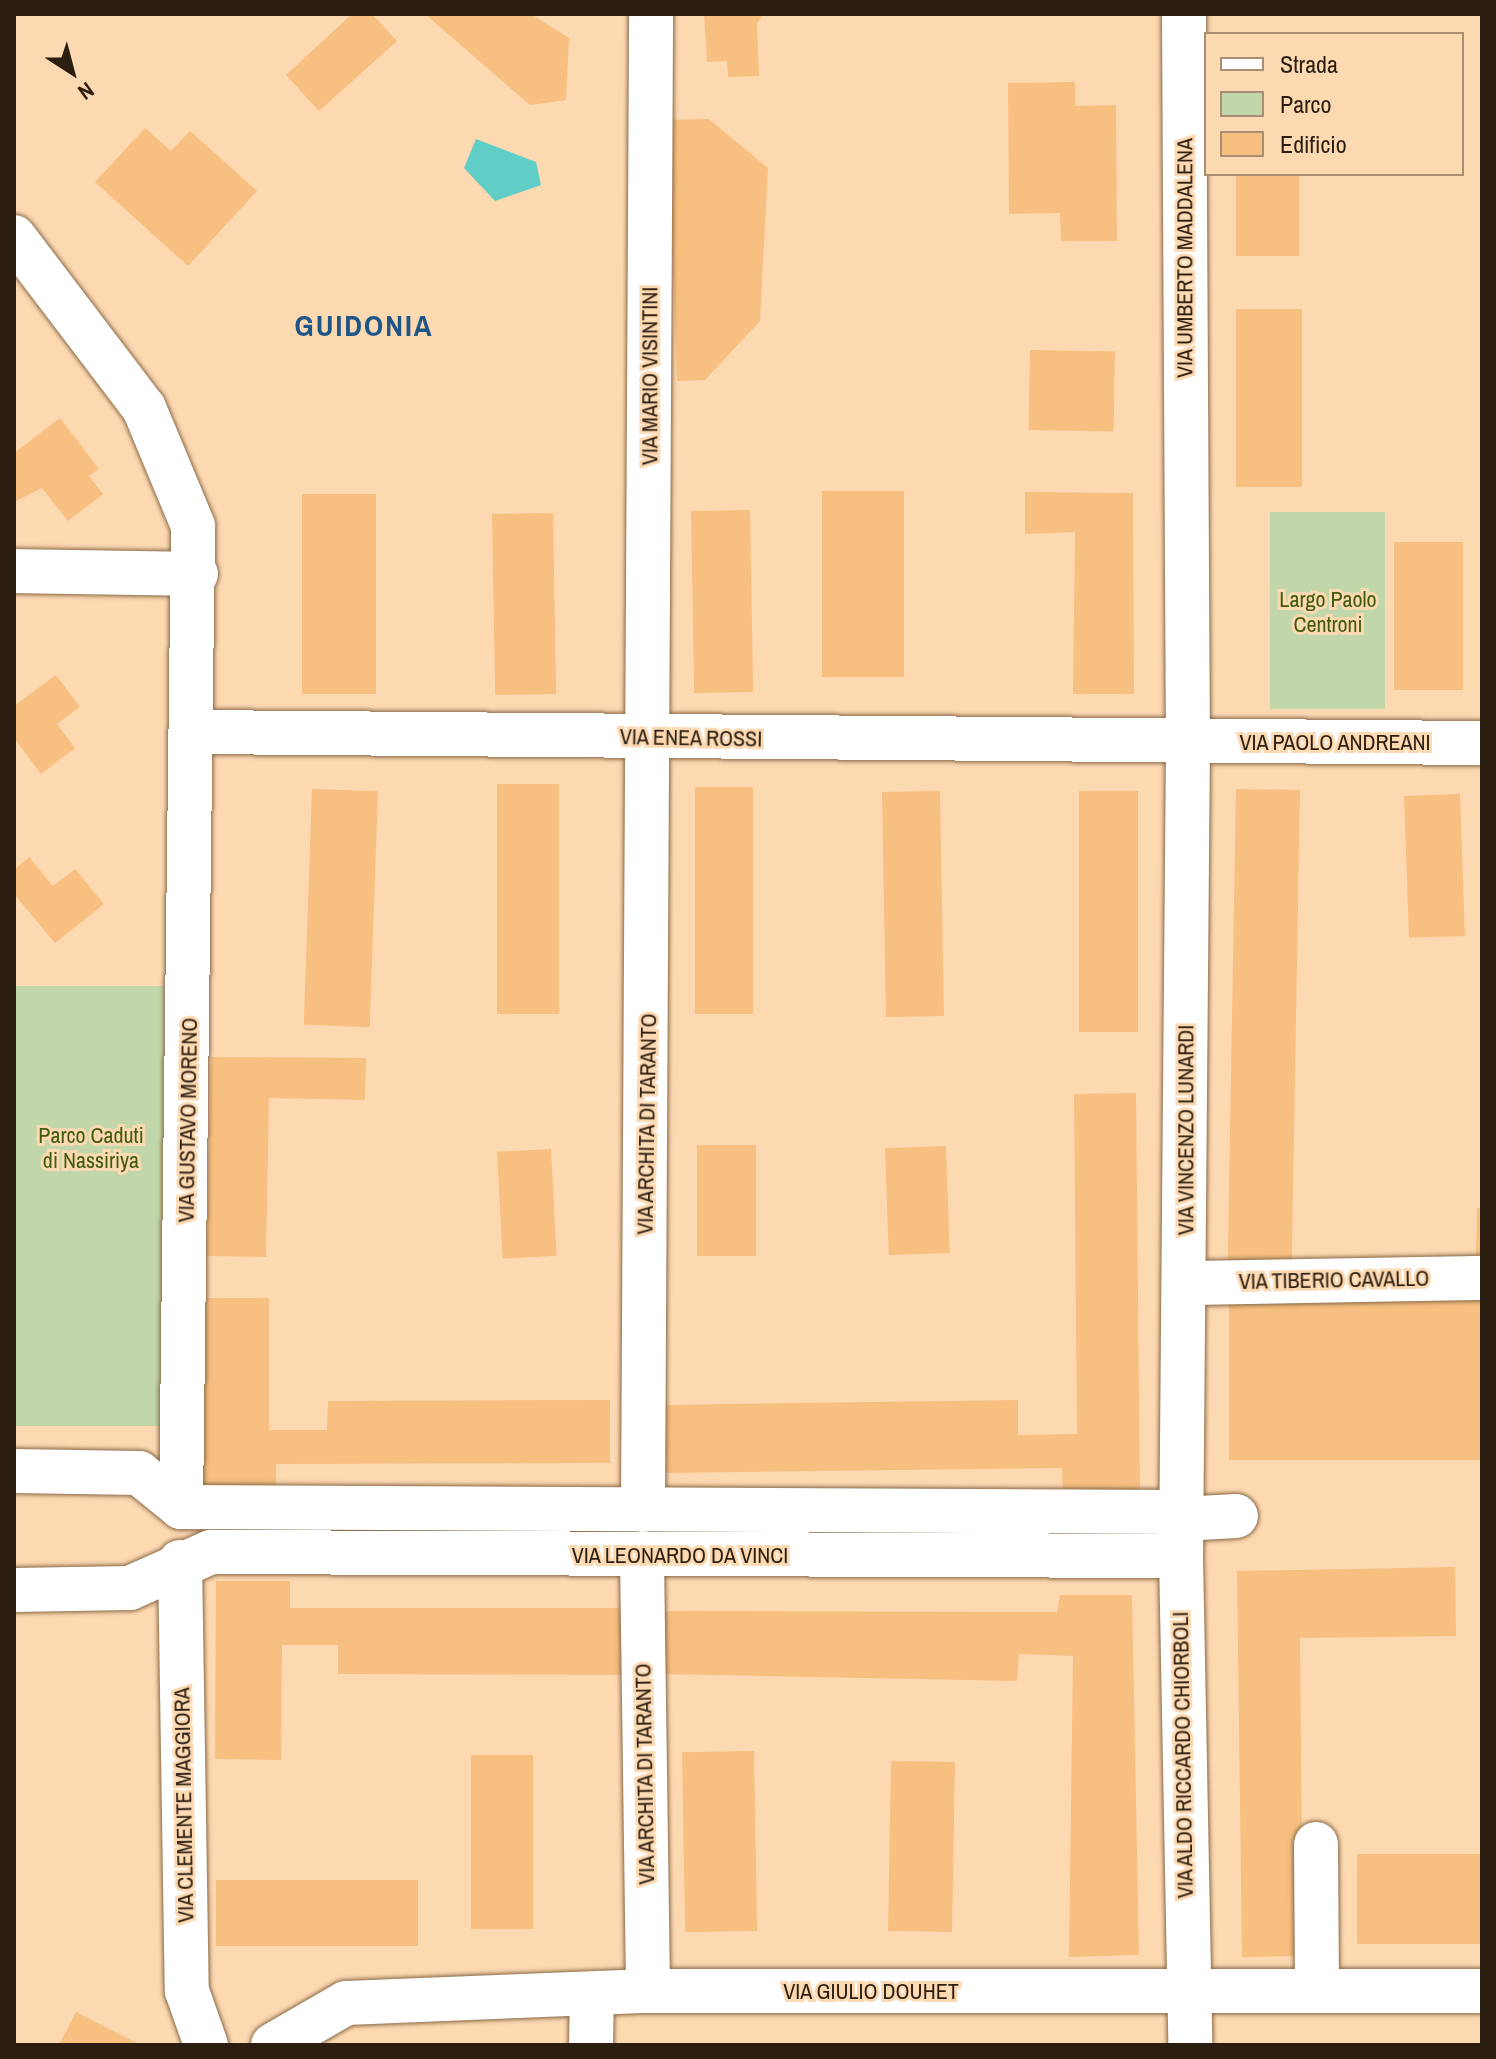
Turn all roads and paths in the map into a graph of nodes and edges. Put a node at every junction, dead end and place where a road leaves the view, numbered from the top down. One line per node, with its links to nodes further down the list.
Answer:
1 (651, 14): 7 (street, VIA MARIO VISINTINI)
2 (1184, 14): 8 (street, VIA UMBERTO MADDALENA)
3 (14, 237): 5 (street, VIA GUSTAVO MORENO)
4 (14, 571): 5 (street)
5 (196, 574): 6 (street, VIA GUSTAVO MORENO)
6 (194, 732): 7 (street, VIA ENEA ROSSI); 13 (street, VIA GUSTAVO MORENO)
7 (650, 738): 8 (street, VIA ENEA ROSSI); 14 (street, VIA ARCHITA DI TARANTO)
8 (1188, 742): 9 (street, VIA PAOLO ANDREANI); 11 (street, VIA VINCENZO LUNARDI)
9 (1482, 743)
10 (1482, 1278): 11 (street, VIA TIBERIO CAVALLO)
11 (1186, 1283): 16 (street, VIA VINCENZO LUNARDI)
12 (14, 1471): 13 (street)
13 (181, 1507): 14 (street, VIA LEONARDO DA VINCI)
14 (643, 1510): 16 (street, VIA LEONARDO DA VINCI)
15 (1236, 1516): 16 (street)
16 (1181, 1529): 17 (street, VIA LEONARDO DA VINCI); 21 (street, VIA ALDO RICCARDO CHIORBOLI)
17 (642, 1557): 18 (street, VIA LEONARDO DA VINCI); 23 (street, VIA ARCHITA DI TARANTO)
18 (180, 1562): 19 (street, VIA LEONARDO DA VINCI); 26 (street, VIA CLEMENTE MAGGIORA)
19 (14, 1590)
20 (1316, 1844): 22 (street)
21 (1189, 1990): 22 (street, VIA GIULIO DOUHET); 23 (street, VIA GIULIO DOUHET); 29 (street, VIA ALDO RICCARDO CHIORBOLI)
22 (1317, 1990): 24 (street, VIA GIULIO DOUHET)
23 (648, 1991): 25 (street, VIA GIULIO DOUHET)
24 (1482, 1991)
25 (592, 1994): 27 (street, VIA GIULIO DOUHET); 28 (street)
26 (206, 2045)
27 (273, 2045)
28 (591, 2045)
29 (1190, 2045)

